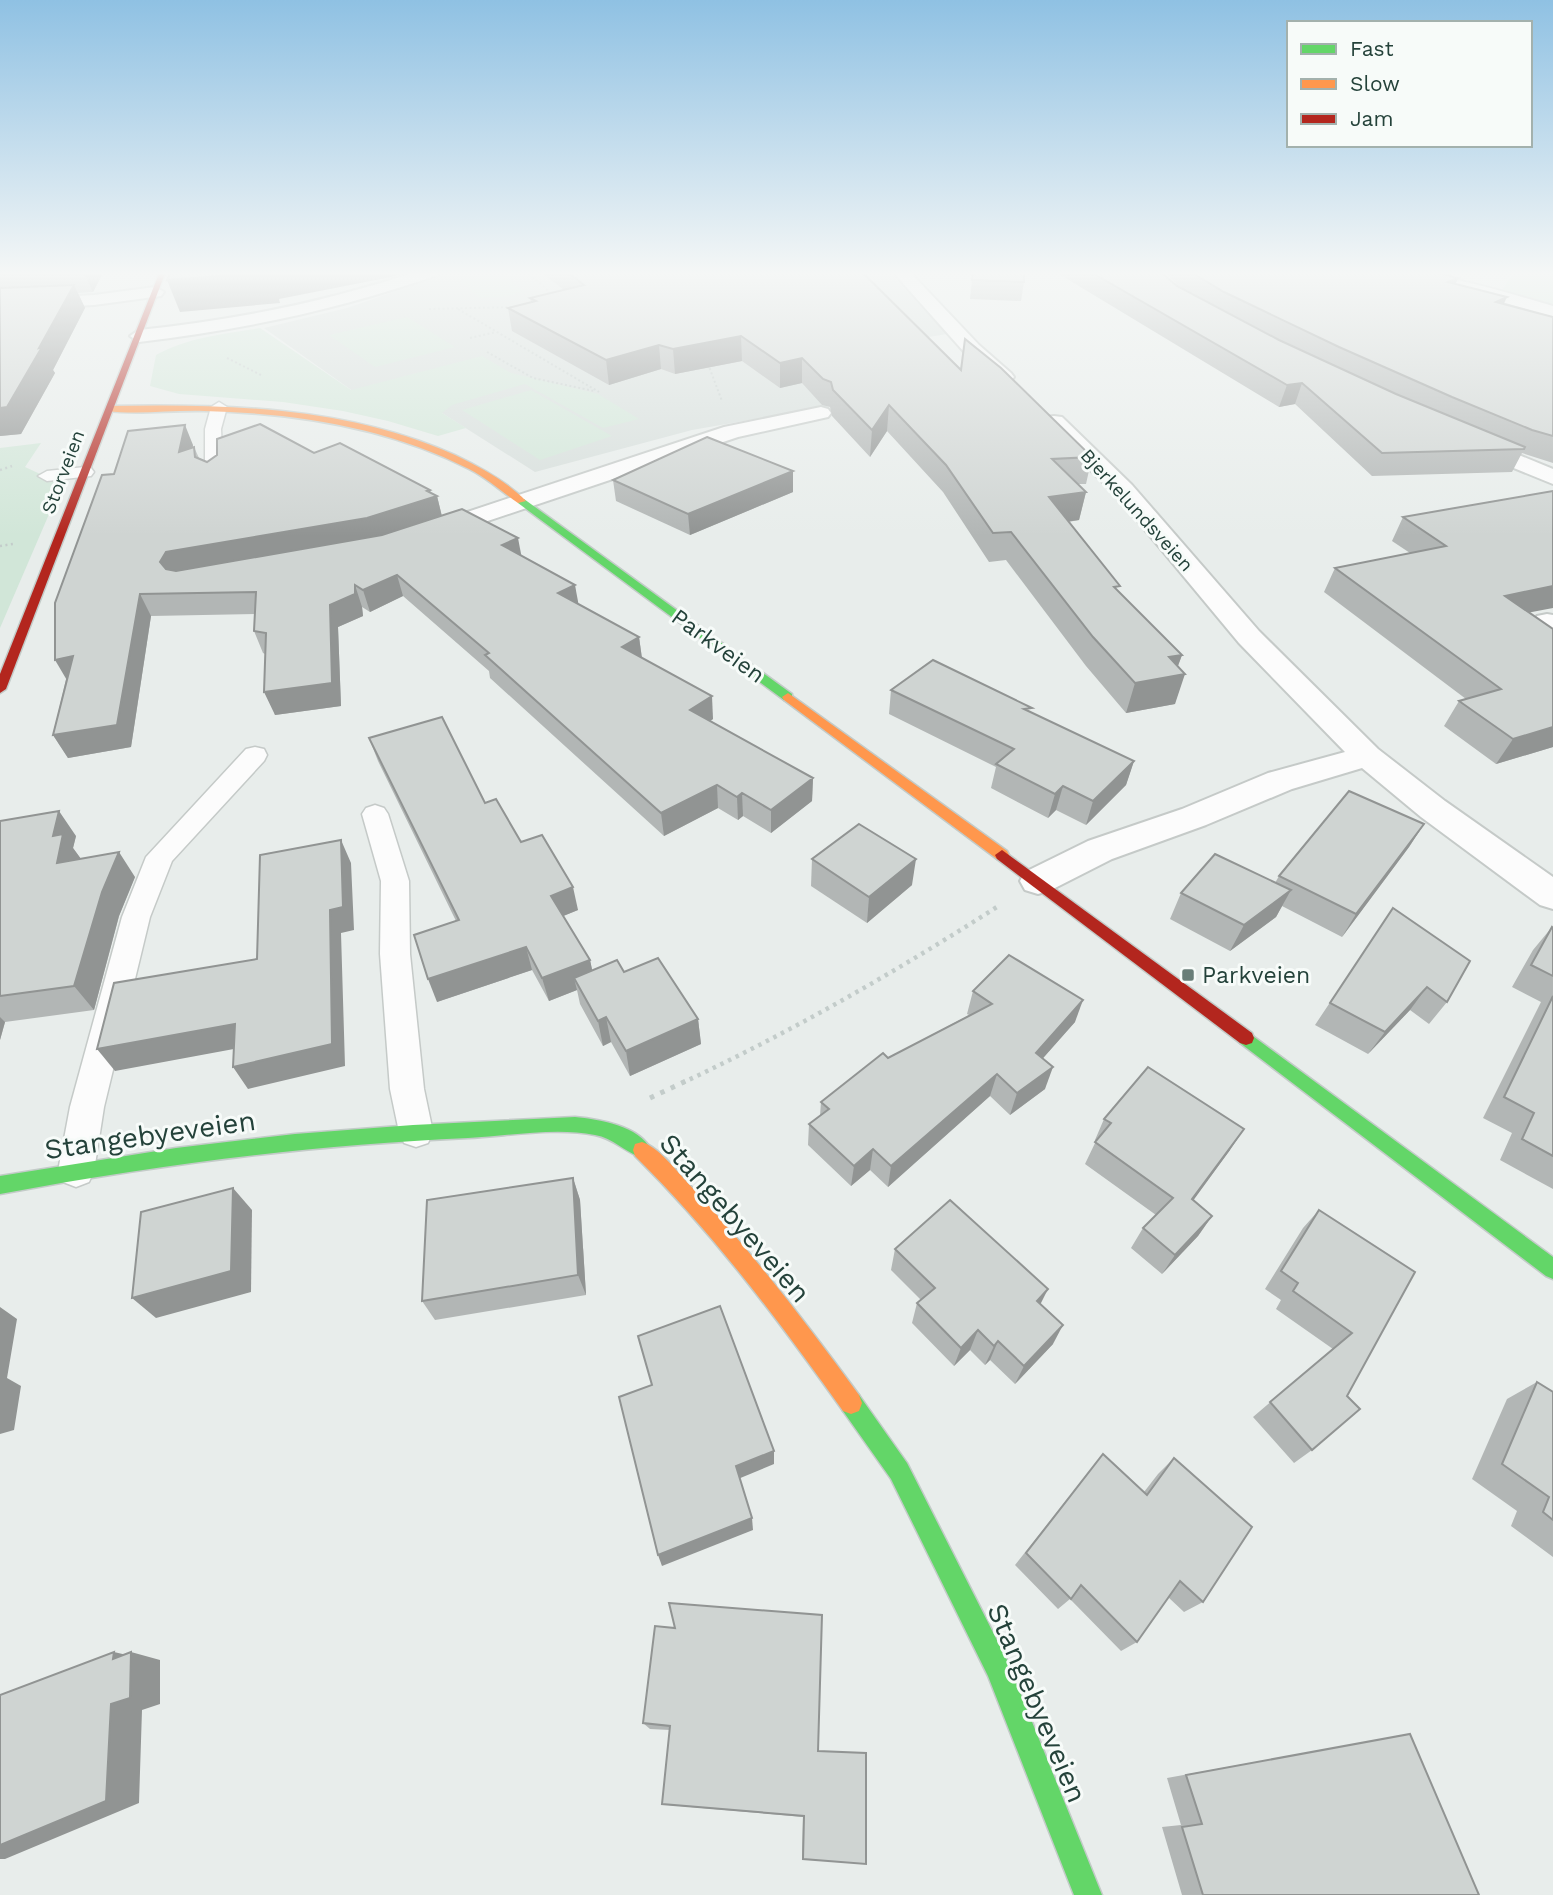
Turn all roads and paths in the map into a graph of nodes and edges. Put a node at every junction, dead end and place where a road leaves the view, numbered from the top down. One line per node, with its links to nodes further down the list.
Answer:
1 (130, 359): 8 (street, Storveien)
2 (499, 359): 3 (path)
3 (544, 359)
4 (984, 359): 5 (street)
5 (1018, 390)
6 (219, 407): 8 (street, Parkveien); 13 (lane); 15 (street, Parkveien)
7 (1037, 407): 21 (street, Bjerkelundsveien)
8 (110, 409): 11 (street, Storveien)
9 (821, 412): 15 (street)
10 (1449, 433): 14 (street)
11 (85, 472): 12 (lane); 19 (street, Storveien)
12 (47, 475)
13 (214, 475)
14 (1553, 477)
15 (523, 501): 16 (street); 23 (street, Parkveien)
16 (405, 541)
17 (17, 544): 18 (path)
18 (0, 546)
19 (0, 689)
20 (255, 755): 27 (lane)
21 (1367, 756): 23 (street); 24 (street, Bjerkelundsveien)
22 (375, 814): 26 (lane)
23 (1038, 881): 25 (path); 29 (street, Parkveien)
24 (1553, 896)
25 (592, 1126): 26 (street, Stangebyeveien); 30 (street, Stangebyeveien)
26 (416, 1132): 27 (street, Stangebyeveien)
27 (76, 1171): 28 (street, Stangebyeveien)
28 (0, 1185)
29 (1553, 1269)
30 (1088, 1895)

